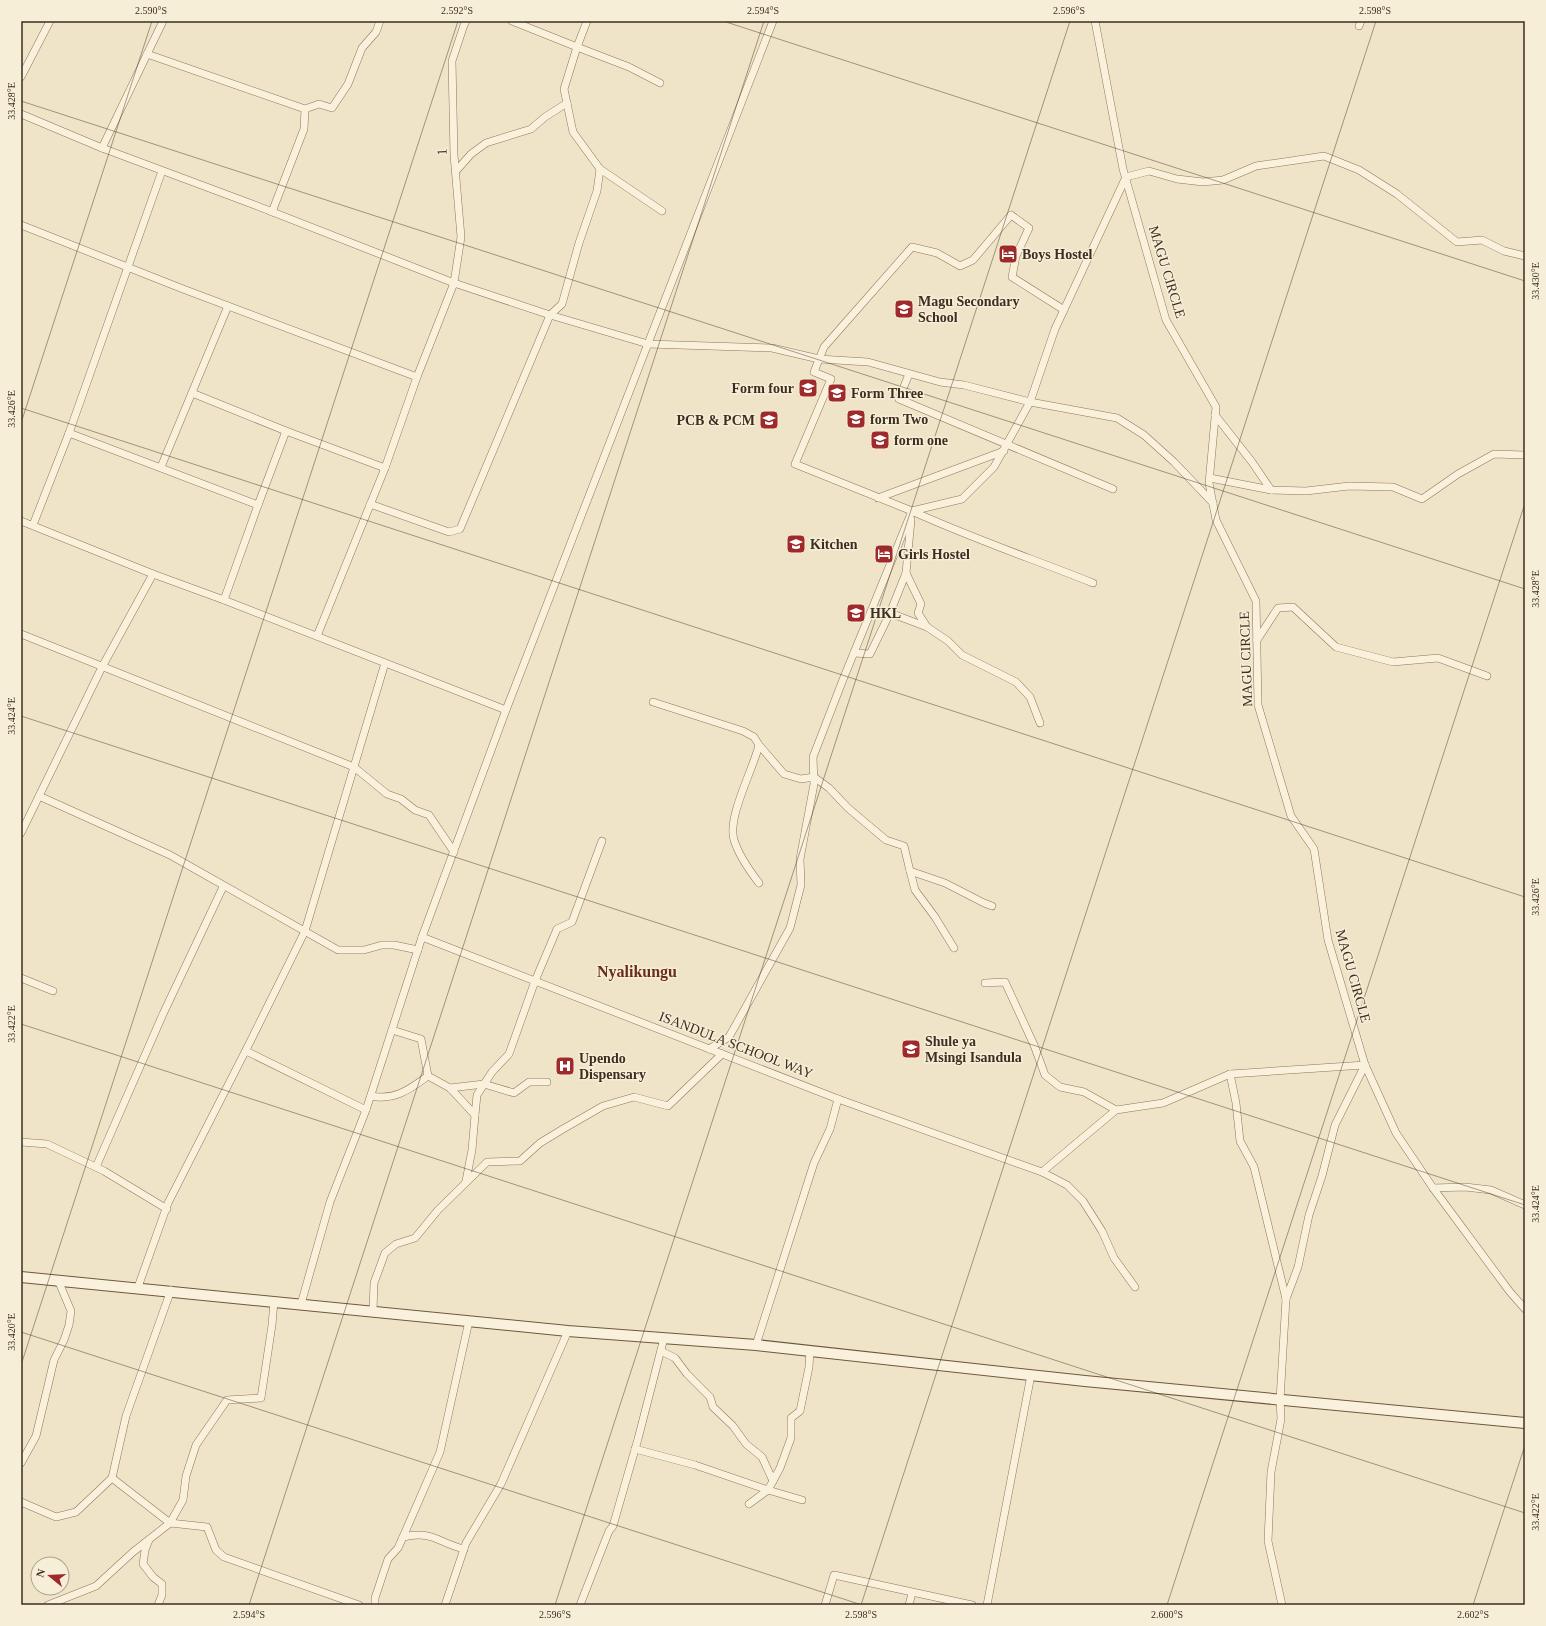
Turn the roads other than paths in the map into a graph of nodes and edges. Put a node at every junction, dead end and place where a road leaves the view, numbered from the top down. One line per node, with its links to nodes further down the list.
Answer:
1 (50, 21): 11 (street)
2 (163, 21): 10 (street)
3 (380, 21): 14 (street)
4 (466, 21): 19 (street, 1)
5 (512, 21): 9 (street)
6 (587, 21): 9 (street)
7 (773, 21): 30 (street)
8 (1098, 21): 20 (street, MAGU CIRCLE)
9 (577, 47): 12 (street); 13 (street)
10 (147, 54): 14 (street); 16 (street)
11 (21, 77)
12 (660, 82)
13 (567, 103): 17 (street); 19 (street)
14 (305, 109): 22 (street)
15 (21, 114): 16 (street)
16 (102, 148): 18 (street)
17 (600, 169): 21 (street); 29 (street)
18 (162, 171): 22 (street); 25 (street)
19 (456, 171): 26 (street, 1)
20 (1126, 177): 24 (street); 28 (street); 36 (street, MAGU CIRCLE)
21 (662, 211)
22 (272, 212): 26 (street)
23 (21, 225): 25 (street)
24 (1525, 256)
25 (129, 267): 27 (street); 38 (street)
26 (454, 282): 29 (street); 33 (street, 1)
27 (228, 306): 33 (street); 34 (street)
28 (1064, 310): 31 (street); 35 (street)
29 (550, 315): 30 (street); 49 (street)
30 (648, 344): 31 (street); 68 (street)
31 (819, 359): 32 (street); 47 (street)
32 (909, 374): 35 (street); 39 (street)
33 (417, 377): 43 (street, 1)
34 (192, 393): 37 (street); 42 (street)
35 (1030, 402): 39 (street); 48 (street)
36 (1215, 415): 44 (street, MAGU CIRCLE); 46 (street)
37 (286, 431): 43 (street); 50 (street)
38 (69, 433): 42 (street); 53 (street)
39 (1007, 444): 40 (street); 45 (street)
40 (1004, 451): 47 (street); 51 (street)
41 (1525, 455): 46 (street)
42 (162, 467): 50 (street)
43 (385, 468): 49 (street, 1)
44 (1210, 478): 46 (street); 48 (street, MAGU CIRCLE)
45 (1113, 489)
46 (1271, 490)
47 (878, 498): 51 (street)
48 (1213, 503): 62 (street, MAGU CIRCLE)
49 (370, 504): 61 (street, 1)
50 (258, 505): 57 (street)
51 (912, 512): 54 (street); 56 (street); 63 (street)
52 (21, 521): 53 (street)
53 (32, 525): 55 (street)
54 (906, 573): 58 (street); 59 (street)
55 (153, 574): 57 (street); 65 (street)
56 (1094, 584)
57 (224, 600): 61 (street)
58 (890, 613): 59 (street); 63 (street)
59 (927, 627): 69 (street)
60 (21, 634): 65 (street)
61 (317, 636): 64 (street)
62 (1257, 640): 66 (street); 93 (street, MAGU CIRCLE)
63 (854, 653): 72 (street)
64 (385, 663): 68 (street); 71 (street)
65 (102, 667): 71 (street); 73 (street)
66 (1487, 676)
67 (653, 702): 70 (street)
68 (506, 710): 76 (street)
69 (1040, 723)
70 (759, 745): 72 (street); 78 (street)
71 (354, 767): 76 (street); 81 (street)
72 (814, 777): 77 (street); 90 (street)
73 (39, 796): 74 (street); 79 (street)
74 (21, 832)
75 (602, 841): 86 (street)
76 (454, 852): 82 (street)
77 (910, 871): 80 (street); 83 (street)
78 (759, 883)
79 (223, 887): 81 (street); 105 (street)
80 (992, 906)
81 (305, 931): 84 (street); 91 (street)
82 (422, 937): 84 (street); 86 (street, ISANDULA SCHOOL WAY)
83 (954, 948)
84 (418, 950): 89 (street)
85 (21, 978): 88 (street)
86 (535, 981): 90 (street, ISANDULA SCHOOL WAY); 97 (street)
87 (985, 983): 102 (street)
88 (53, 991)
89 (392, 1030): 95 (street); 99 (street)
90 (708, 1049): 92 (street, ISANDULA SCHOOL WAY)
91 (246, 1051): 101 (street); 110 (street)
92 (722, 1054): 100 (street, ISANDULA SCHOOL WAY); 107 (street)
93 (1365, 1065): 94 (street); 108 (street, MAGU CIRCLE); 116 (street)
94 (1230, 1074): 102 (street); 116 (street)
95 (428, 1076): 98 (street); 99 (street)
96 (547, 1082): 97 (street)
97 (484, 1084): 98 (street); 103 (street)
98 (450, 1088): 103 (street)
99 (371, 1096): 101 (street)
100 (838, 1099): 106 (street, ISANDULA SCHOOL WAY); 124 (street)
101 (366, 1110): 118 (street)
102 (1116, 1110): 106 (street)
103 (475, 1115): 107 (street)
104 (21, 1142): 105 (street)
105 (96, 1167): 110 (street)
106 (1042, 1172): 114 (street, ISANDULA SCHOOL WAY)
107 (466, 1181): 120 (street)
108 (1433, 1188): 109 (street); 119 (street, MAGU CIRCLE)
109 (1525, 1205)
110 (167, 1209): 113 (street)
111 (21, 1277): 112 (main road)
112 (58, 1280): 113 (main road); 131 (street)
113 (138, 1287): 115 (main road)
114 (1135, 1287)
115 (171, 1290): 117 (main road); 132 (street)
116 (1286, 1300): 128 (street)
117 (274, 1301): 118 (main road); 138 (street)
118 (301, 1304): 120 (main road)
119 (1525, 1309)
120 (373, 1311): 121 (main road)
121 (469, 1321): 122 (main road); 139 (street)
122 (568, 1331): 123 (main road); 141 (street)
123 (664, 1338): 124 (main road); 125 (street)
124 (756, 1344): 126 (main road)
125 (661, 1351): 130 (street); 133 (street)
126 (810, 1351): 127 (main road); 133 (street)
127 (1030, 1375): 128 (main road); 152 (street)
128 (1280, 1400): 129 (main road); 153 (street)
129 (1525, 1423)
130 (635, 1449): 134 (street); 148 (street)
131 (21, 1463)
132 (112, 1478): 136 (street); 138 (street)
133 (773, 1481): 134 (street)
134 (768, 1490): 135 (street); 137 (street)
135 (802, 1500)
136 (21, 1502)
137 (749, 1504)
138 (170, 1523): 140 (street); 145 (street)
139 (403, 1537): 141 (street); 146 (street)
140 (149, 1540): 143 (street); 144 (street)
141 (464, 1549): 147 (street)
142 (912, 1593): 149 (street); 150 (street); 151 (street)
143 (48, 1605)
144 (158, 1605)
145 (359, 1605)
146 (375, 1605)
147 (445, 1605)
148 (580, 1605)
149 (825, 1605)
150 (909, 1605)
151 (972, 1605)
152 (987, 1605)
153 (1282, 1605)

